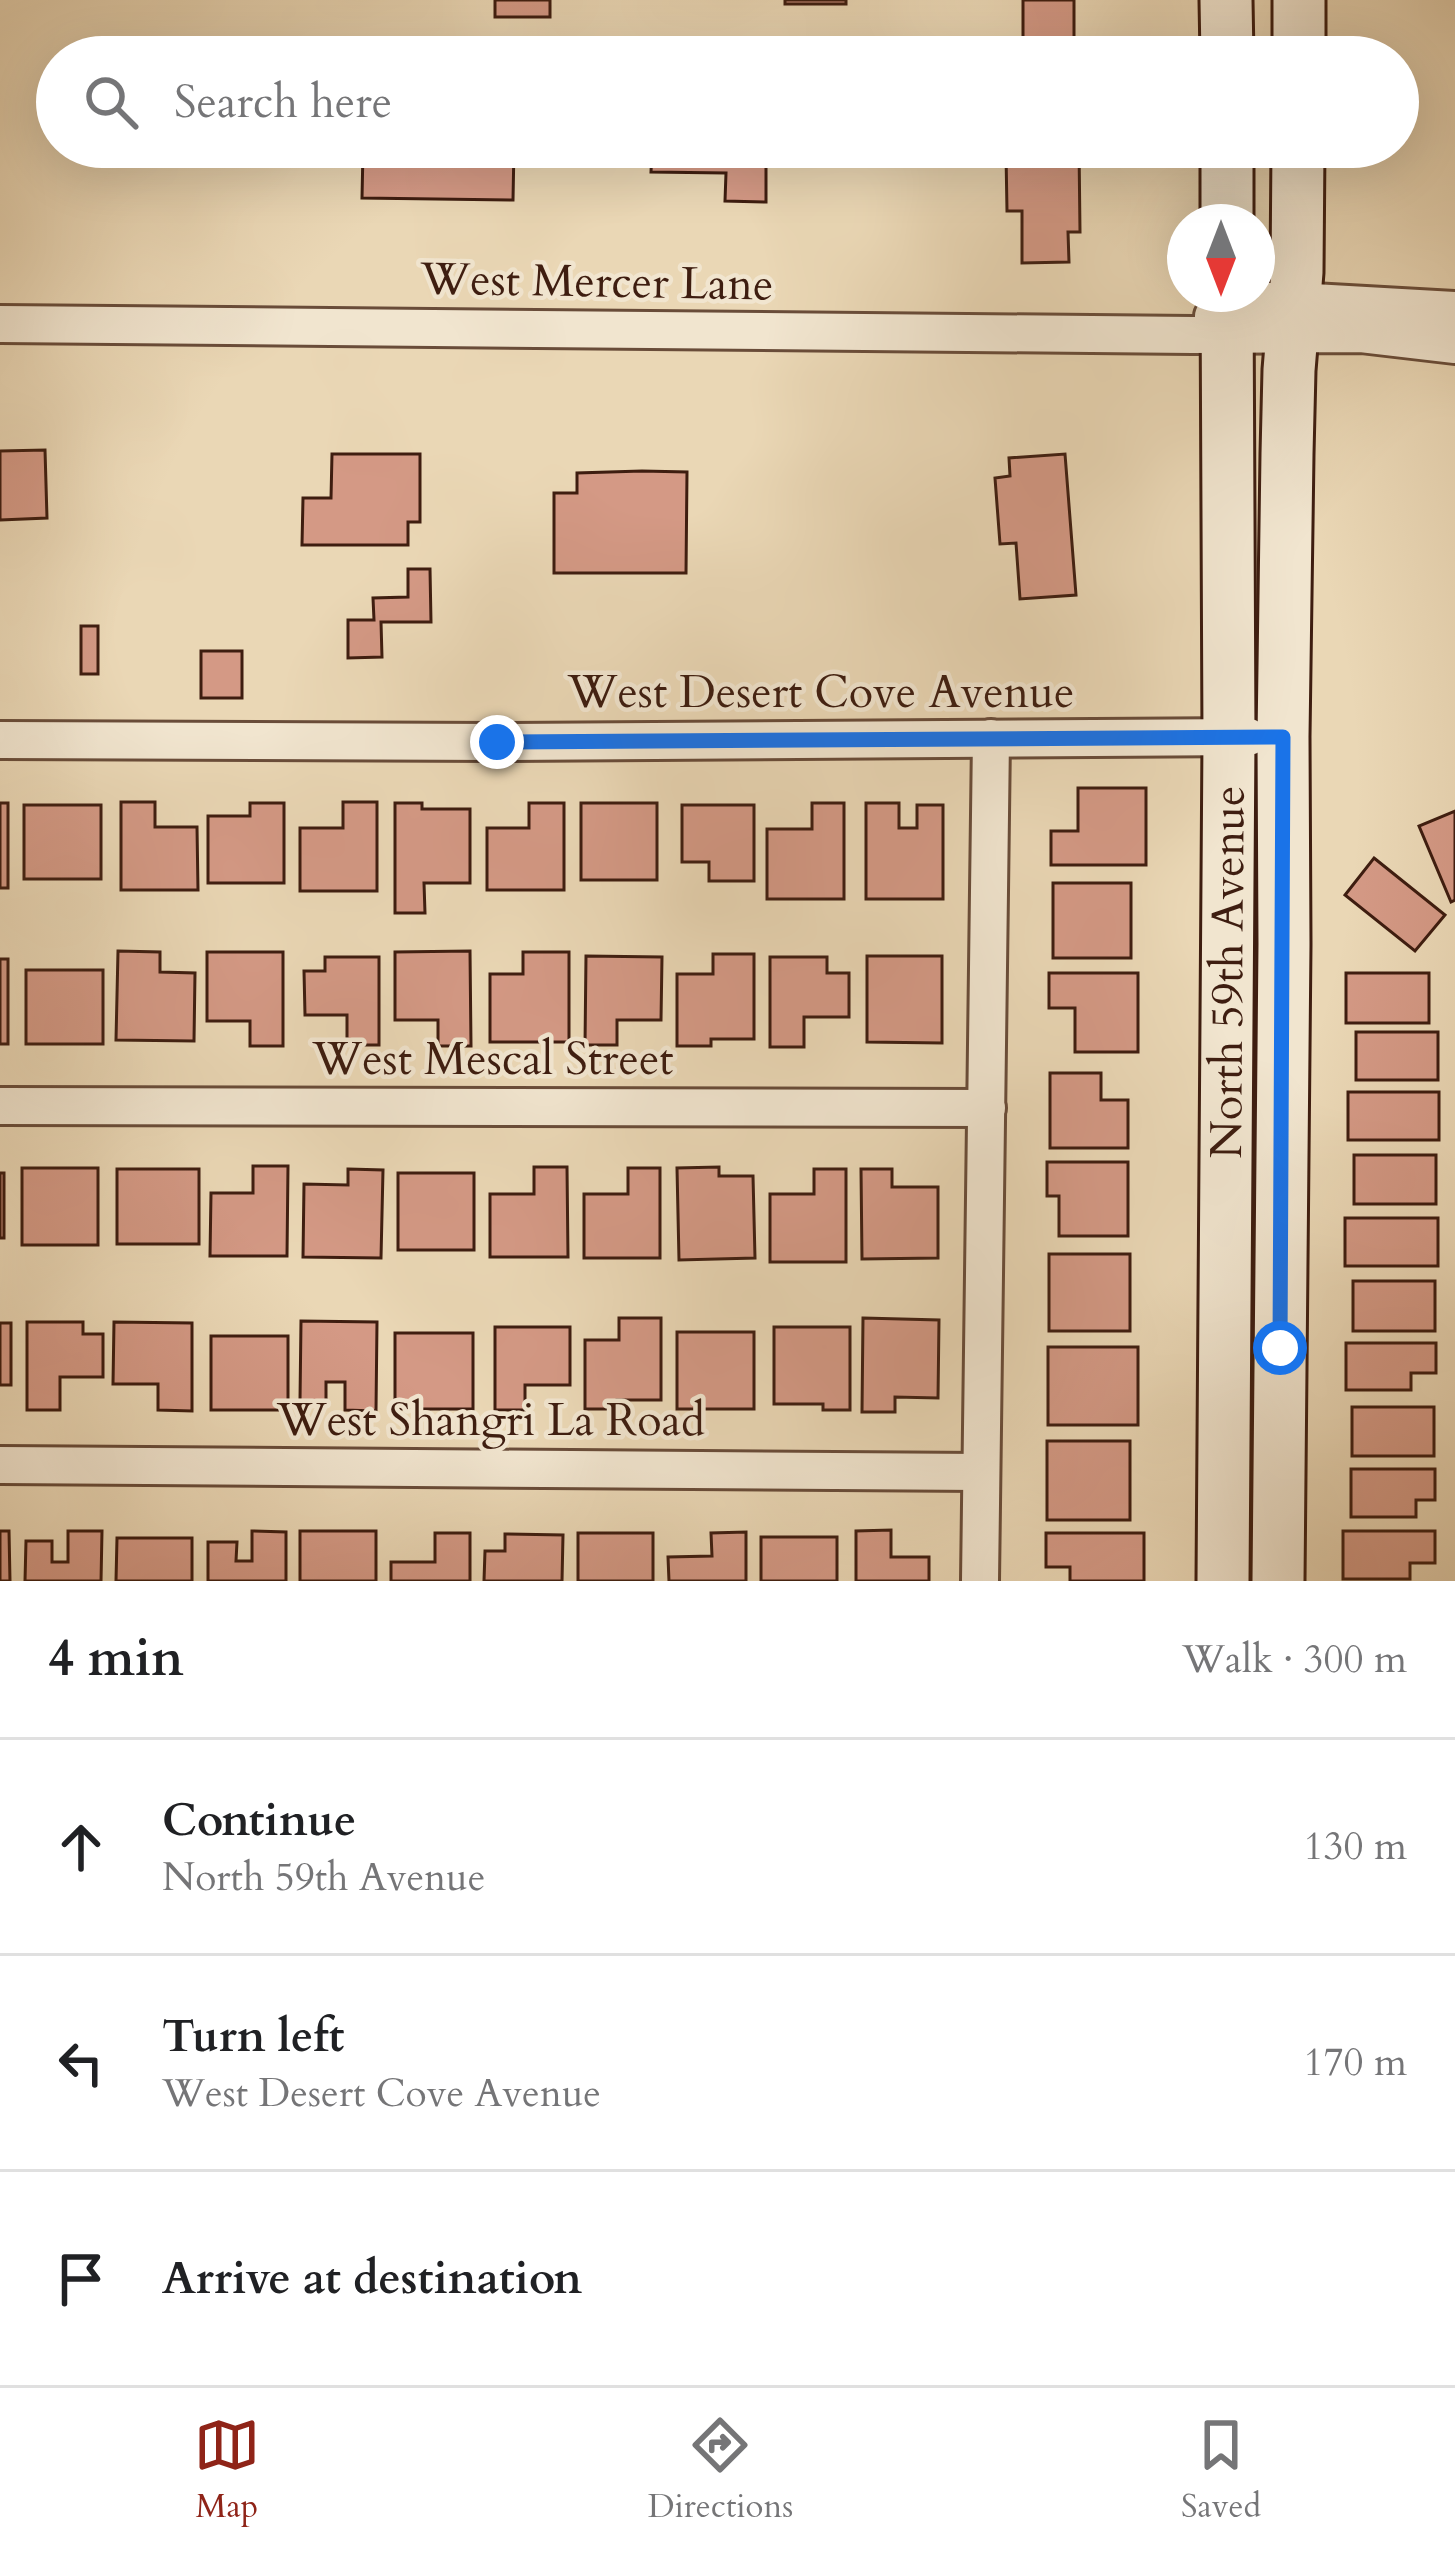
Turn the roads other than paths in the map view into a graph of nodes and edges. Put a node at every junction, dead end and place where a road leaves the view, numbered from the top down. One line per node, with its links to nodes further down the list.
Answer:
1 (1226, 0): 3 (main road)
2 (1299, 0): 4 (main road)
3 (1227, 36)
4 (1299, 36)
5 (1227, 168): 7 (main road)
6 (1297, 168): 10 (main road, North 59th Avenue)
7 (1227, 204)
8 (1455, 310): 10 (street, West Mercer Lane)
9 (1219, 316): 10 (street, West Mercer Lane); 11 (street, West Mercer Lane); 15 (main road, North 59th Avenue)
10 (1293, 318): 12 (street, West Mercer Lane); 13 (main road, North 59th Avenue)
11 (0, 324)
12 (1455, 345)
13 (1283, 737): 15 (street, West Desert Cove Avenue); 23 (main road, North 59th Avenue)
14 (992, 738): 15 (street, West Desert Cove Avenue); 16 (street, West Desert Cove Avenue); 18 (street)
15 (1229, 738): 22 (main road, North 59th Avenue)
16 (0, 740)
17 (0, 1106): 18 (street, West Mescal Street)
18 (987, 1108): 20 (street)
19 (0, 1465): 20 (street, West Shangri La Road)
20 (981, 1472): 21 (street)
21 (980, 1581)
22 (1222, 1581)
23 (1278, 1581)

